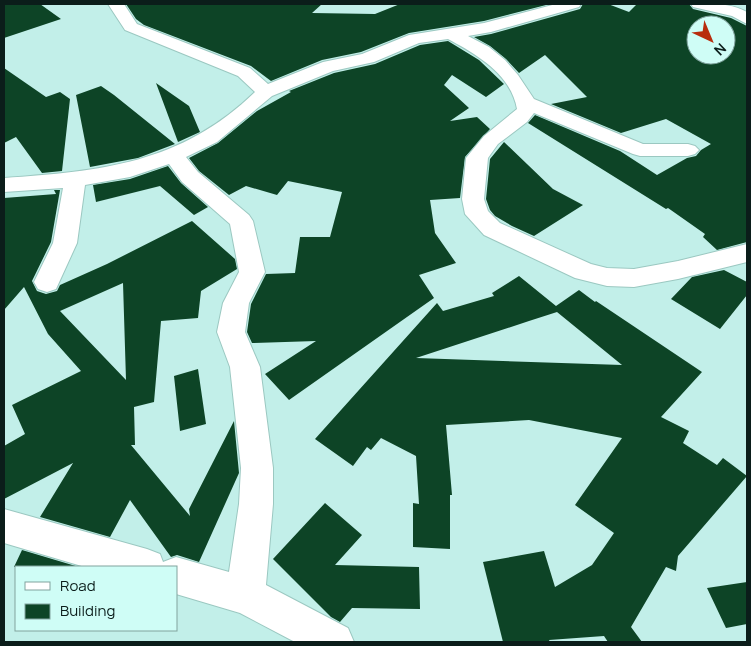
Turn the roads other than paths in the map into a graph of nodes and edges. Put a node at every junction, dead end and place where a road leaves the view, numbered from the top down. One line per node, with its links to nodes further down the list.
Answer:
1 (116, 4): 6 (street)
2 (573, 4): 5 (street)
3 (699, 4): 4 (street)
4 (747, 19)
5 (450, 33): 6 (street); 7 (street)
6 (265, 92): 9 (street)
7 (527, 103): 8 (street); 12 (street)
8 (688, 150)
9 (174, 155): 10 (street); 17 (street)
10 (75, 180): 11 (street); 13 (street)
11 (4, 185)
12 (747, 253)
13 (47, 282)
14 (4, 526): 15 (street)
15 (144, 566)
16 (178, 577): 17 (street)
17 (247, 596): 18 (street)
18 (334, 642)

